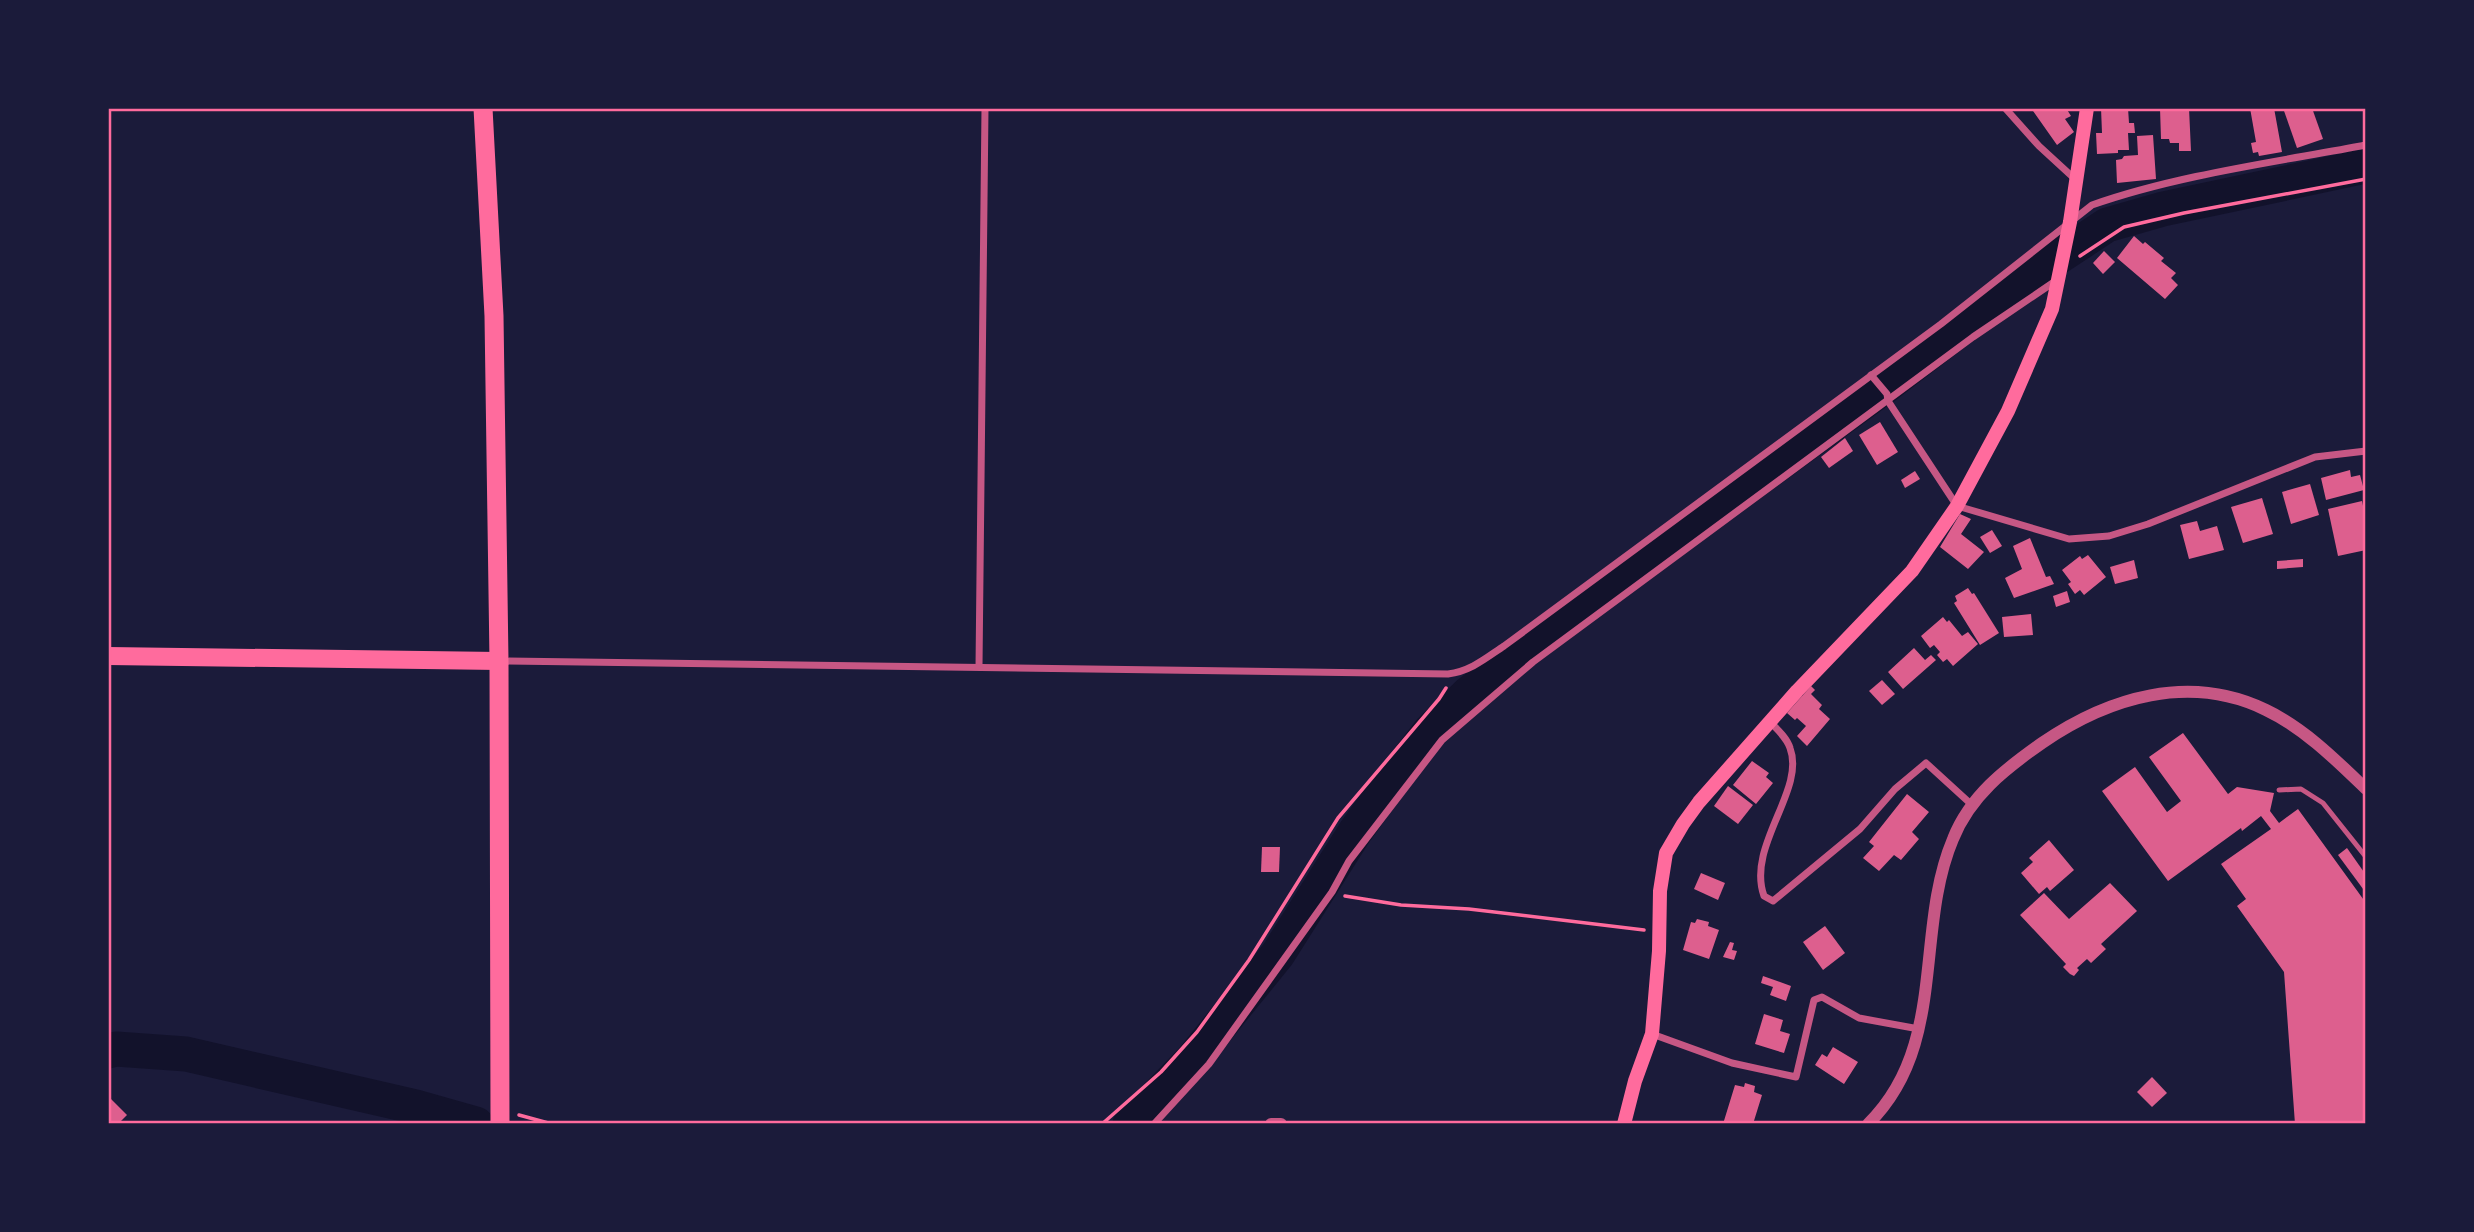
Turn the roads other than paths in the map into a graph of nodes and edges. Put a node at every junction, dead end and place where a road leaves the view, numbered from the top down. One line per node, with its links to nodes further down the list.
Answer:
1 (483, 108): 14 (highway)
2 (985, 108): 15 (street)
3 (2006, 108): 6 (street)
4 (2087, 108): 6 (main road)
5 (2365, 145): 7 (street)
6 (2077, 181): 7 (main road)
7 (2070, 222): 8 (main road); 9 (street)
8 (2059, 273): 10 (street); 12 (main road)
9 (1873, 377): 10 (street); 15 (street)
10 (1887, 398): 12 (street); 24 (street)
11 (2365, 451): 12 (street)
12 (1957, 506): 16 (main road)
13 (108, 656): 14 (main road)
14 (499, 662): 15 (street); 23 (highway)
15 (979, 667)
16 (1769, 722): 19 (street); 22 (main road)
17 (2365, 789): 19 (street)
18 (2279, 790): 20 (lane)
19 (1972, 805): 21 (street)
20 (2365, 857)
21 (1919, 1029): 22 (street); 28 (street)
22 (1652, 1034): 27 (main road)
23 (500, 1116)
24 (1154, 1124)
25 (1271, 1124): 26 (street)
26 (1281, 1124)
27 (1624, 1124)
28 (1868, 1124)

